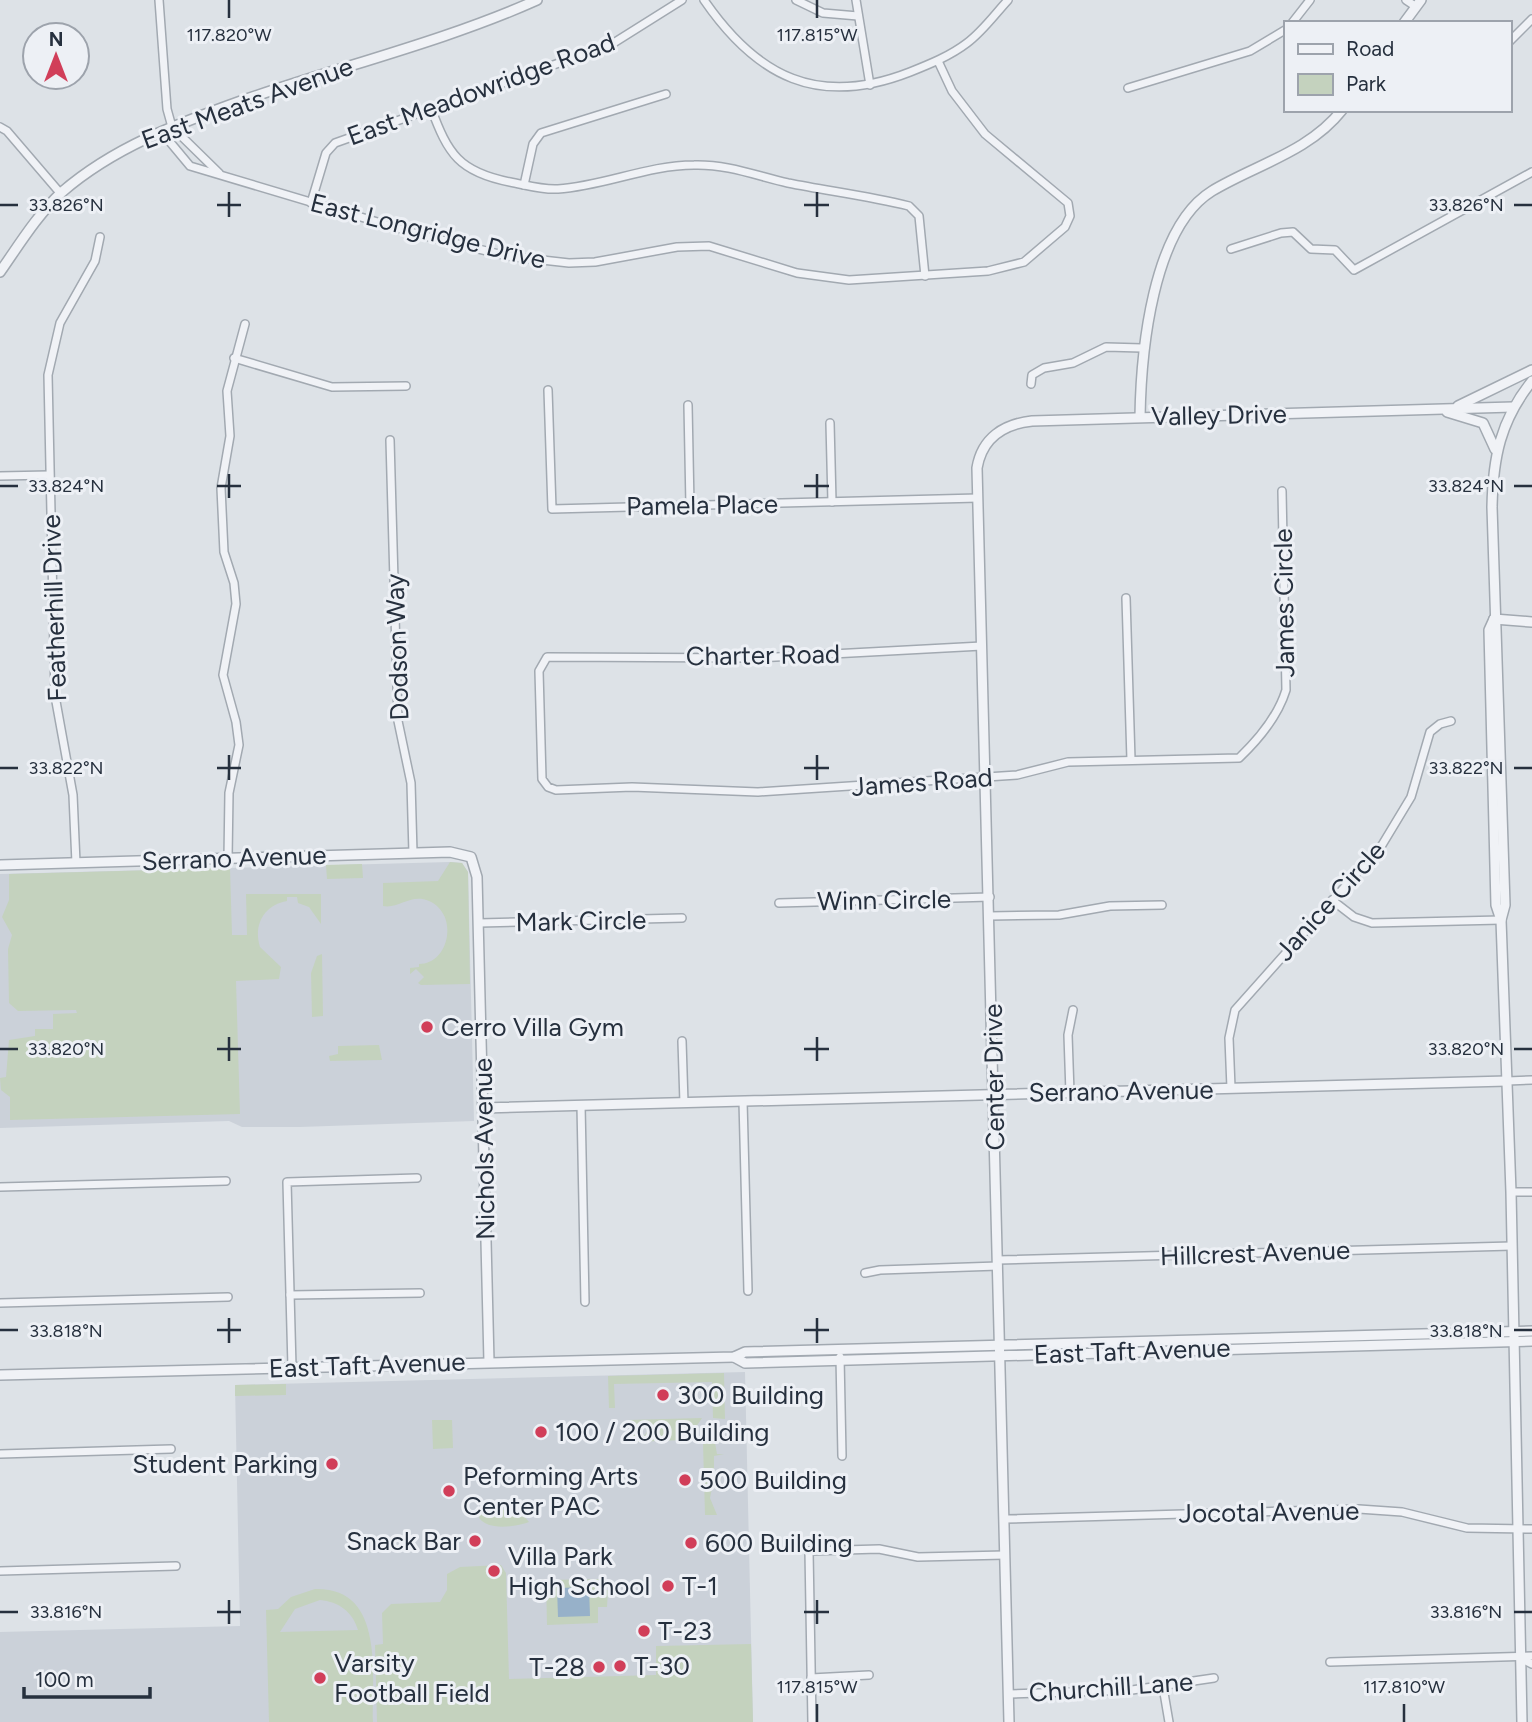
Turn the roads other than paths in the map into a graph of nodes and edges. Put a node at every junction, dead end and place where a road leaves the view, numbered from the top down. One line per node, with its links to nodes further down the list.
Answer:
1 (159, 0): 24 (street)
2 (537, 0): 24 (street, East Meats Avenue)
3 (682, 0): 21 (street, East Meadowridge Road)
4 (704, 0): 18 (street)
5 (796, 0): 11 (street)
6 (856, 0): 11 (street)
7 (1008, 0): 17 (street)
8 (1310, 0): 13 (street)
9 (1406, 0): 10 (street)
10 (1418, 3): 14 (street)
11 (858, 16): 18 (street)
12 (1532, 19): 16 (street)
13 (1294, 21)
14 (1405, 21)
15 (1284, 31): 19 (street)
16 (1511, 40)
17 (938, 61): 18 (street); 33 (street, East Longridge Drive)
18 (870, 85)
19 (1128, 88)
20 (666, 94): 27 (street)
21 (431, 107): 27 (street); 29 (street, East Meadowridge Road)
22 (1340, 112): 35 (street)
23 (0, 127): 28 (street)
24 (172, 127): 26 (street, East Longridge Drive); 26 (street, East Longridge Drive); 28 (street, East Meats Avenue)
25 (1532, 172): 31 (street)
26 (221, 174): 29 (street, East Longridge Drive)
27 (524, 185): 33 (street)
28 (61, 194): 32 (street, East Meats Avenue)
29 (310, 203): 33 (street, East Longridge Drive)
30 (100, 237): 51 (street, Featherhill Drive)
31 (1231, 249)
32 (0, 272)
33 (925, 276)
34 (245, 324): 36 (street)
35 (1142, 348): 39 (street); 46 (street)
36 (234, 358): 40 (street); 67 (street)
37 (1532, 370): 44 (street, Valley Drive)
38 (1532, 381): 43 (street)
39 (1031, 384)
40 (406, 386)
41 (548, 390): 56 (street, Pamela Place)
42 (688, 405): 56 (street)
43 (1513, 407): 44 (street, Valley Drive); 50 (street)
44 (1451, 409): 45 (street, Valley Drive)
45 (1439, 410): 46 (street, Valley Drive); 50 (street)
46 (1140, 416): 48 (street, Valley Drive)
47 (830, 423): 55 (street)
48 (992, 437): 54 (street, Center Drive)
49 (390, 440): 65 (street, Dodson Way)
50 (1495, 452): 58 (street)
51 (49, 475): 52 (street); 68 (street, Featherhill Drive)
52 (0, 476)
53 (1282, 491): 62 (street, James Circle)
54 (978, 498): 55 (street, Pamela Place); 60 (street, Center Drive)
55 (832, 502): 56 (street, Pamela Place)
56 (691, 506)
57 (1126, 598): 62 (street)
58 (1494, 619): 59 (street); 76 (street)
59 (1532, 622)
60 (982, 646): 63 (street, Center Drive); 64 (street, Charter Road)
61 (1451, 721): 71 (street, Janice Circle)
62 (1130, 760): 63 (street, James Road)
63 (986, 778): 64 (street, James Road); 70 (street, Center Drive)
64 (545, 785)
65 (413, 853): 66 (street, Serrano Avenue); 67 (street, Serrano Avenue)
66 (468, 855): 77 (street, Nichols Avenue)
67 (228, 858): 68 (street, Serrano Avenue)
68 (76, 863): 69 (street, Serrano Avenue)
69 (0, 865)
70 (990, 897): 72 (street, Winn Circle); 74 (street, Center Drive)
71 (1332, 900): 76 (street); 82 (street, Janice Circle)
72 (779, 903)
73 (1162, 905): 74 (street)
74 (990, 916): 84 (street, Center Drive)
75 (682, 918): 77 (street, Mark Circle)
76 (1501, 920): 81 (street)
77 (479, 923): 88 (street, Nichols Avenue)
78 (1073, 1010): 83 (street)
79 (682, 1041): 86 (street)
80 (1532, 1080): 81 (street)
81 (1507, 1081): 82 (street, Serrano Avenue); 92 (street)
82 (1231, 1088): 83 (street, Serrano Avenue)
83 (1070, 1093): 84 (street, Serrano Avenue)
84 (995, 1094): 85 (street, Serrano Avenue); 95 (street, Center Drive)
85 (743, 1101): 86 (street, Serrano Avenue); 97 (street)
86 (684, 1103): 87 (street, Serrano Avenue)
87 (580, 1105): 88 (street, Serrano Avenue); 101 (street)
88 (483, 1108): 108 (street, Nichols Avenue)
89 (417, 1178): 99 (street)
90 (226, 1181): 91 (street)
91 (0, 1187)
92 (1511, 1192): 93 (street); 94 (street)
93 (1532, 1192)
94 (1512, 1246): 95 (street, Hillcrest Avenue); 104 (street)
95 (998, 1263): 96 (street, Hillcrest Avenue); 106 (street, Center Drive)
96 (865, 1273)
97 (748, 1292)
98 (420, 1293): 99 (street)
99 (290, 1295): 109 (street)
100 (228, 1297): 102 (street)
101 (585, 1302)
102 (0, 1303)
103 (1532, 1331): 104 (street, East Taft Avenue)
104 (1514, 1336): 105 (street, East Taft Avenue); 106 (street, East Taft Avenue); 116 (street)
105 (1532, 1341)
106 (1001, 1350): 107 (street, East Taft Avenue); 114 (street, Center Drive)
107 (840, 1355): 108 (street, East Taft Avenue); 113 (street)
108 (489, 1362): 109 (street, East Taft Avenue)
109 (292, 1367): 110 (street, East Taft Avenue)
110 (0, 1374)
111 (171, 1448): 112 (street)
112 (0, 1454)
113 (842, 1456)
114 (1005, 1519): 116 (street, Jocotal Avenue); 117 (street, Center Drive)
115 (1532, 1529): 116 (street, Jocotal Avenue)
116 (1517, 1530): 120 (street)
117 (1006, 1555): 125 (street); 128 (street, Center Drive)
118 (176, 1566): 119 (street)
119 (0, 1571)
120 (1519, 1657): 121 (street); 122 (street); 123 (street); 132 (street)
121 (1532, 1657)
122 (1330, 1662)
123 (1532, 1664)
124 (869, 1675): 125 (street)
125 (811, 1678): 129 (street)
126 (1214, 1678): 127 (street, Churchill Lane)
127 (1163, 1687): 128 (street, Churchill Lane); 131 (street)
128 (1009, 1694): 130 (street, Center Drive)
129 (812, 1722)
130 (1009, 1722)
131 (1169, 1722)
132 (1522, 1722)

